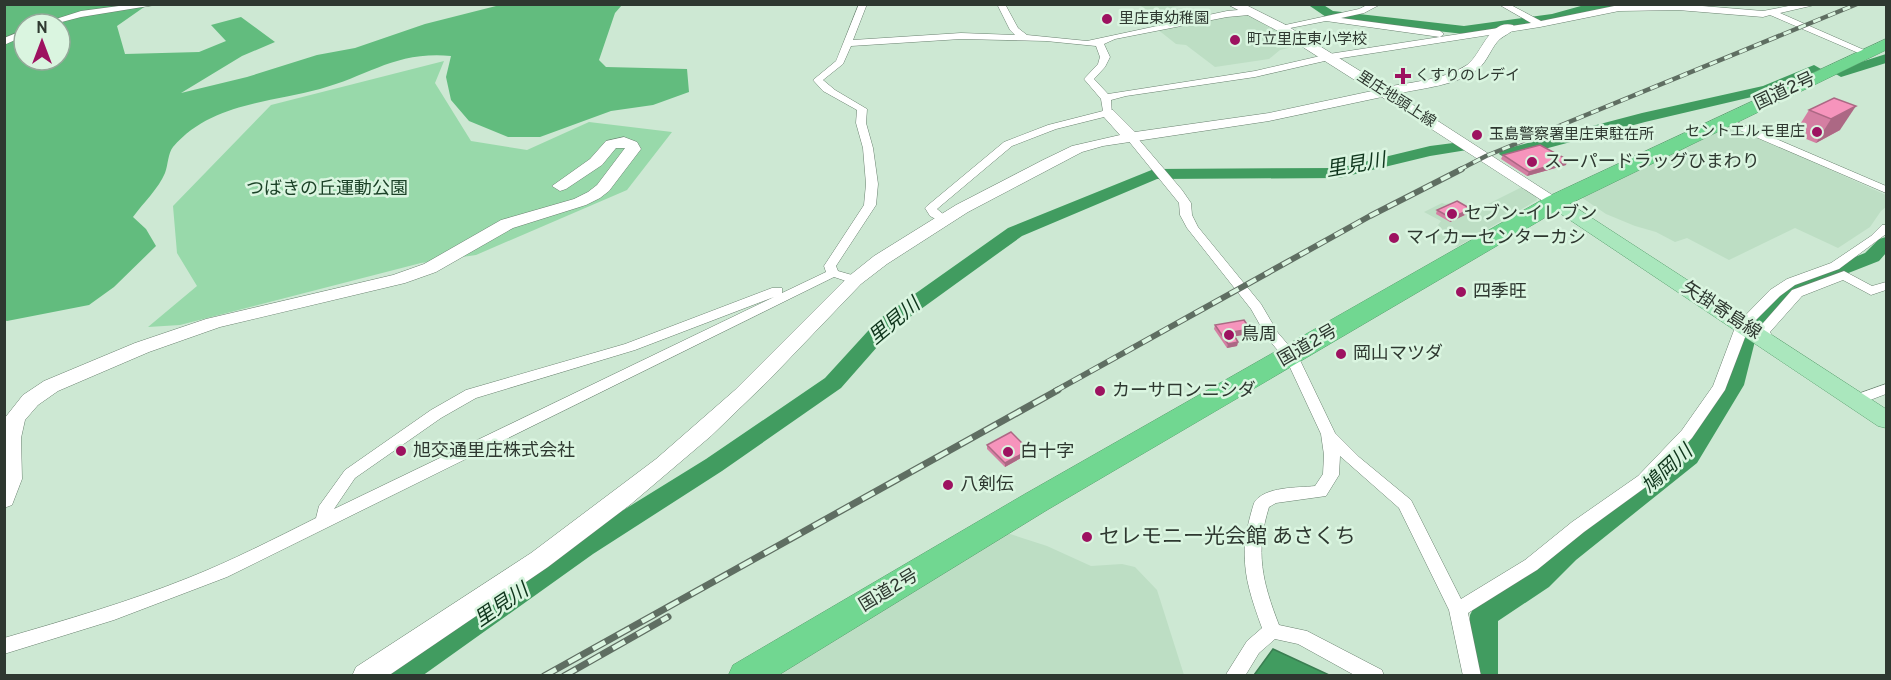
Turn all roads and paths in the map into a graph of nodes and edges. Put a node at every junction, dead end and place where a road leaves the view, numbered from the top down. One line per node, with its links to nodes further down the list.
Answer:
1 (157, 4): 11 (street)
2 (863, 4): 19 (street)
3 (1001, 4): 17 (street)
4 (1233, 4): 9 (street, 里庄地頭上線)
5 (1377, 4): 12 (street)
6 (1502, 4): 13 (street)
7 (1750, 4): 10 (street)
8 (1815, 4): 10 (street)
9 (1249, 12): 14 (street, 里庄地頭上線); 18 (street)
10 (1772, 14): 13 (street); 21 (street)
11 (72, 16)
12 (1330, 17): 14 (street); 16 (street)
13 (1540, 24): 15 (street)
14 (1280, 27): 22 (street, 里庄地頭上線)
15 (1509, 28): 16 (street); 23 (street)
16 (1450, 36): 22 (street)
17 (1024, 37): 18 (street); 19 (street)
18 (1099, 43): 24 (street)
19 (848, 44): 32 (street)
20 (1887, 44): 21 (highway, 国道2号)
21 (1866, 53): 25 (highway, 国道2号)
22 (1329, 57): 23 (street, 里庄地頭上線); 24 (street)
23 (1385, 93): 26 (street); 29 (street, 里庄地頭上線)
24 (1107, 106): 26 (street); 30 (street)
25 (1725, 120): 28 (street); 29 (highway, 国道2号)
26 (1131, 137): 30 (street); 36 (street)
27 (560, 186): 41 (street)
28 (1887, 190)
29 (1555, 202): 35 (main road, 矢掛寄島線); 36 (highway, 国道2号)
30 (943, 219): 33 (street)
31 (1887, 228): 35 (street)
32 (831, 269): 33 (street); 42 (street); 42 (street)
33 (855, 280): 46 (street)
34 (1887, 286): 35 (street)
35 (1757, 334): 38 (main road, 矢掛寄島線); 43 (street)
36 (1291, 356): 40 (street); 47 (highway, 国道2号)
37 (1887, 389): 38 (street)
38 (1857, 400): 39 (main road, 矢掛寄島線)
39 (1887, 420)
40 (1328, 434): 43 (street); 44 (street)
41 (4, 498)
42 (324, 521): 45 (street)
43 (1458, 610): 50 (street)
44 (1272, 631): 48 (street); 49 (street)
45 (4, 646)
46 (365, 675)
47 (745, 675)
48 (1234, 675)
49 (1375, 675)
50 (1472, 675)

